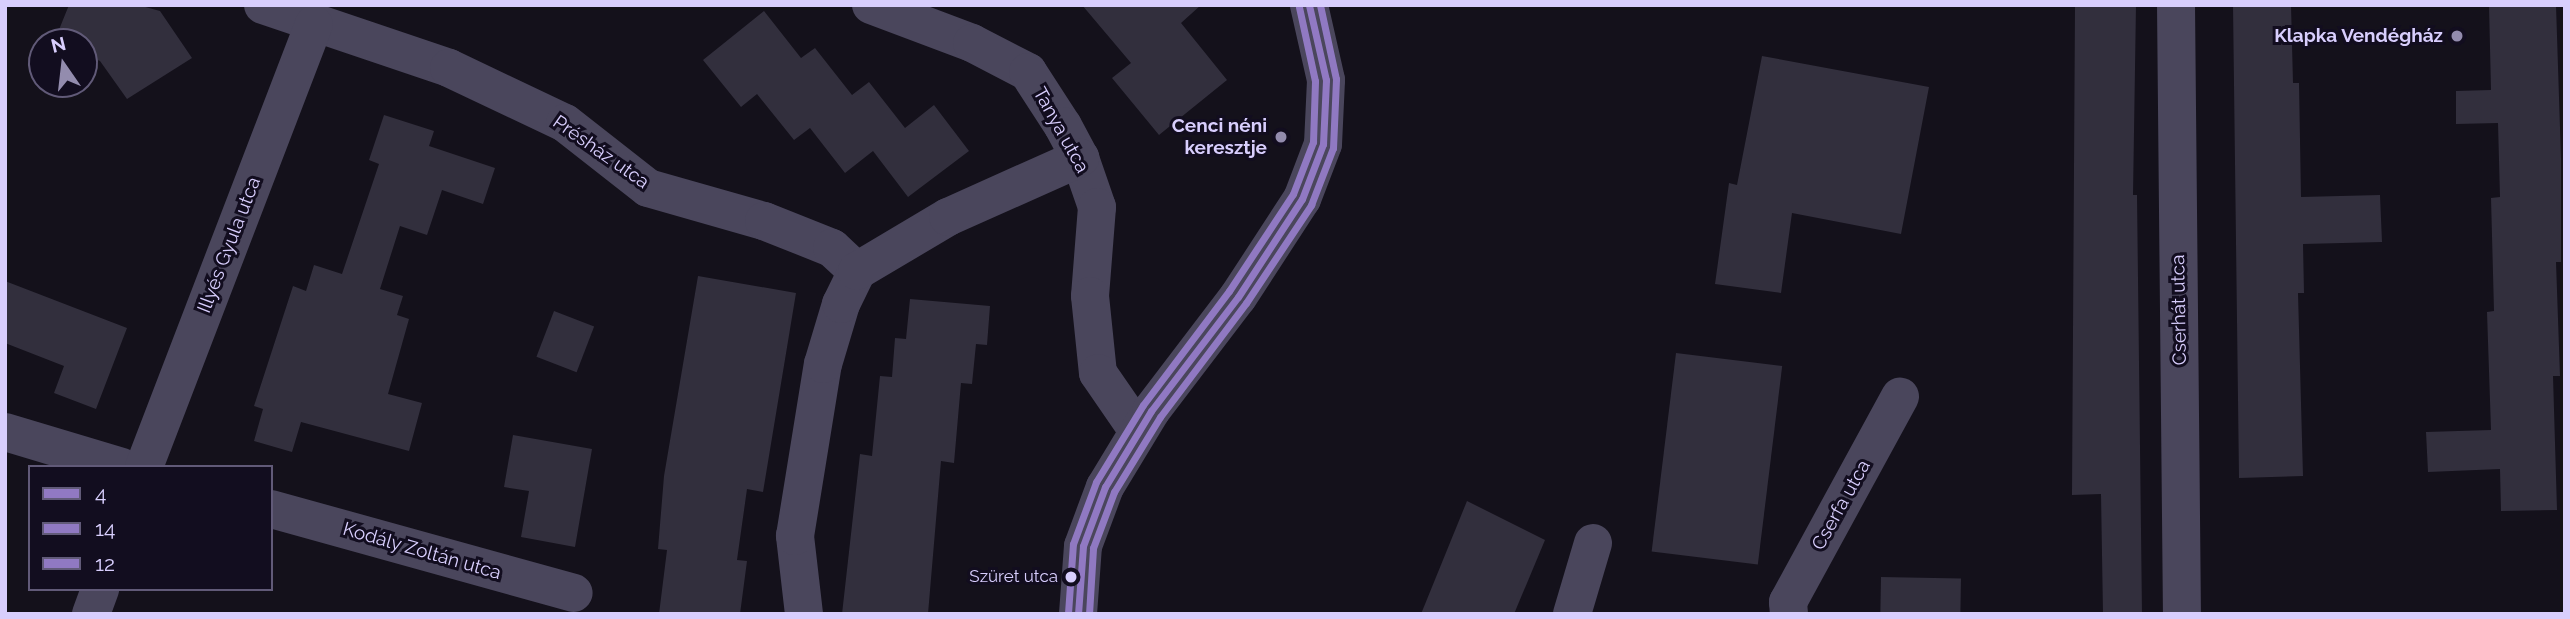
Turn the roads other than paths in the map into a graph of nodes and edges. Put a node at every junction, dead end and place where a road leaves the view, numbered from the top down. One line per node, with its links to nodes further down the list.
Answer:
1 (263, 5): 5 (street, Présház utca)
2 (871, 5): 6 (street, Tanya utca)
3 (1309, 5): 9 (street)
4 (2176, 5): 22 (street, Cserhát utca)
5 (314, 24): 7 (street, Présház utca); 12 (street, Illyés Gyula utca)
6 (1080, 158): 7 (street); 9 (street, Tanya utca)
7 (857, 271): 18 (street)
8 (1900, 397): 21 (street, Cserfa utca)
9 (1138, 431): 19 (street)
10 (5, 432): 11 (street)
11 (115, 465)
12 (145, 465)
13 (273, 510): 16 (street, Kodály Zoltán utca)
14 (1593, 543): 20 (street)
15 (99, 591): 17 (street)
16 (574, 593)
17 (91, 614)
18 (804, 614)
19 (1077, 614)
20 (1572, 614)
21 (1789, 614)
22 (2182, 614)

